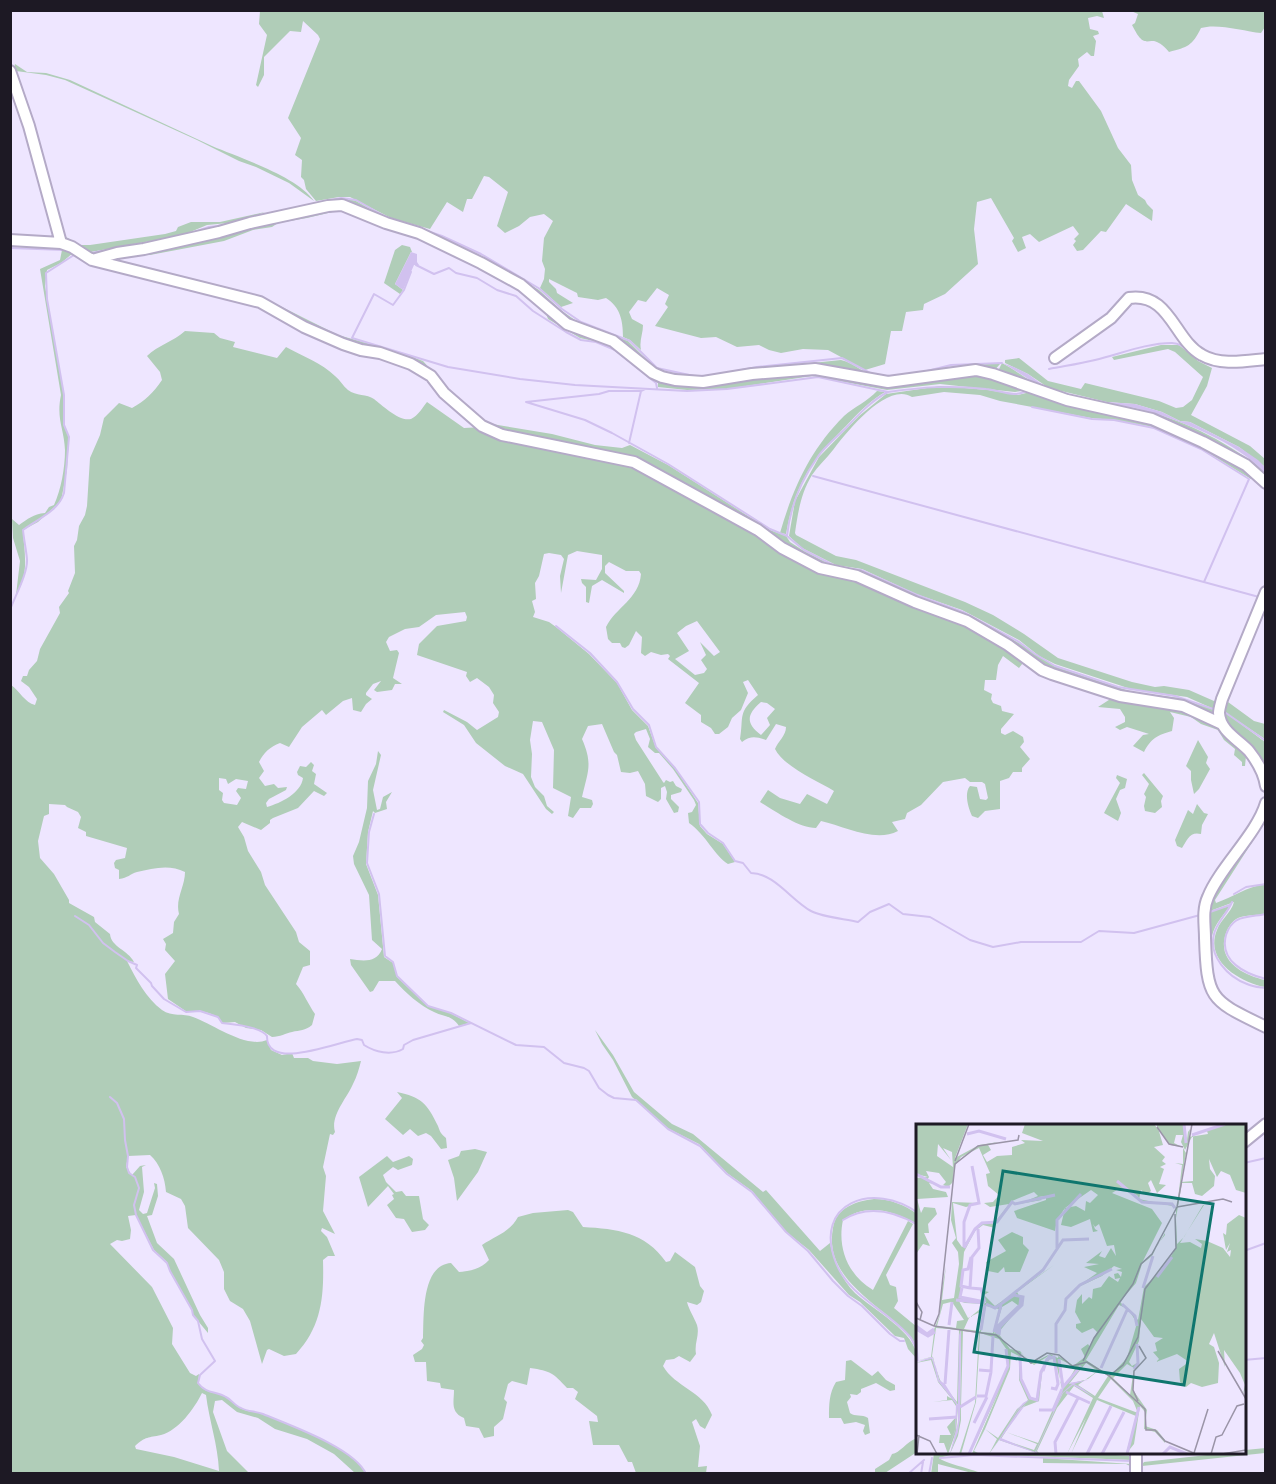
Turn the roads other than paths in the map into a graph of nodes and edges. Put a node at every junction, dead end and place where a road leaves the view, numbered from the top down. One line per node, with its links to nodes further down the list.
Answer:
1 (10, 70): 3 (street)
2 (10, 240): 3 (street)
3 (61, 243): 4 (street)
4 (92, 260): 7 (street); 9 (street)
5 (1055, 358): 6 (street)
6 (1266, 359)
7 (1266, 483)
8 (1266, 592): 9 (street)
9 (1222, 724): 10 (street)
10 (1266, 786)
11 (1266, 803): 12 (street)
12 (1266, 1027)
13 (1266, 1124): 14 (street)
14 (1246, 1141)
15 (1136, 1454): 16 (street)
16 (1137, 1473)

